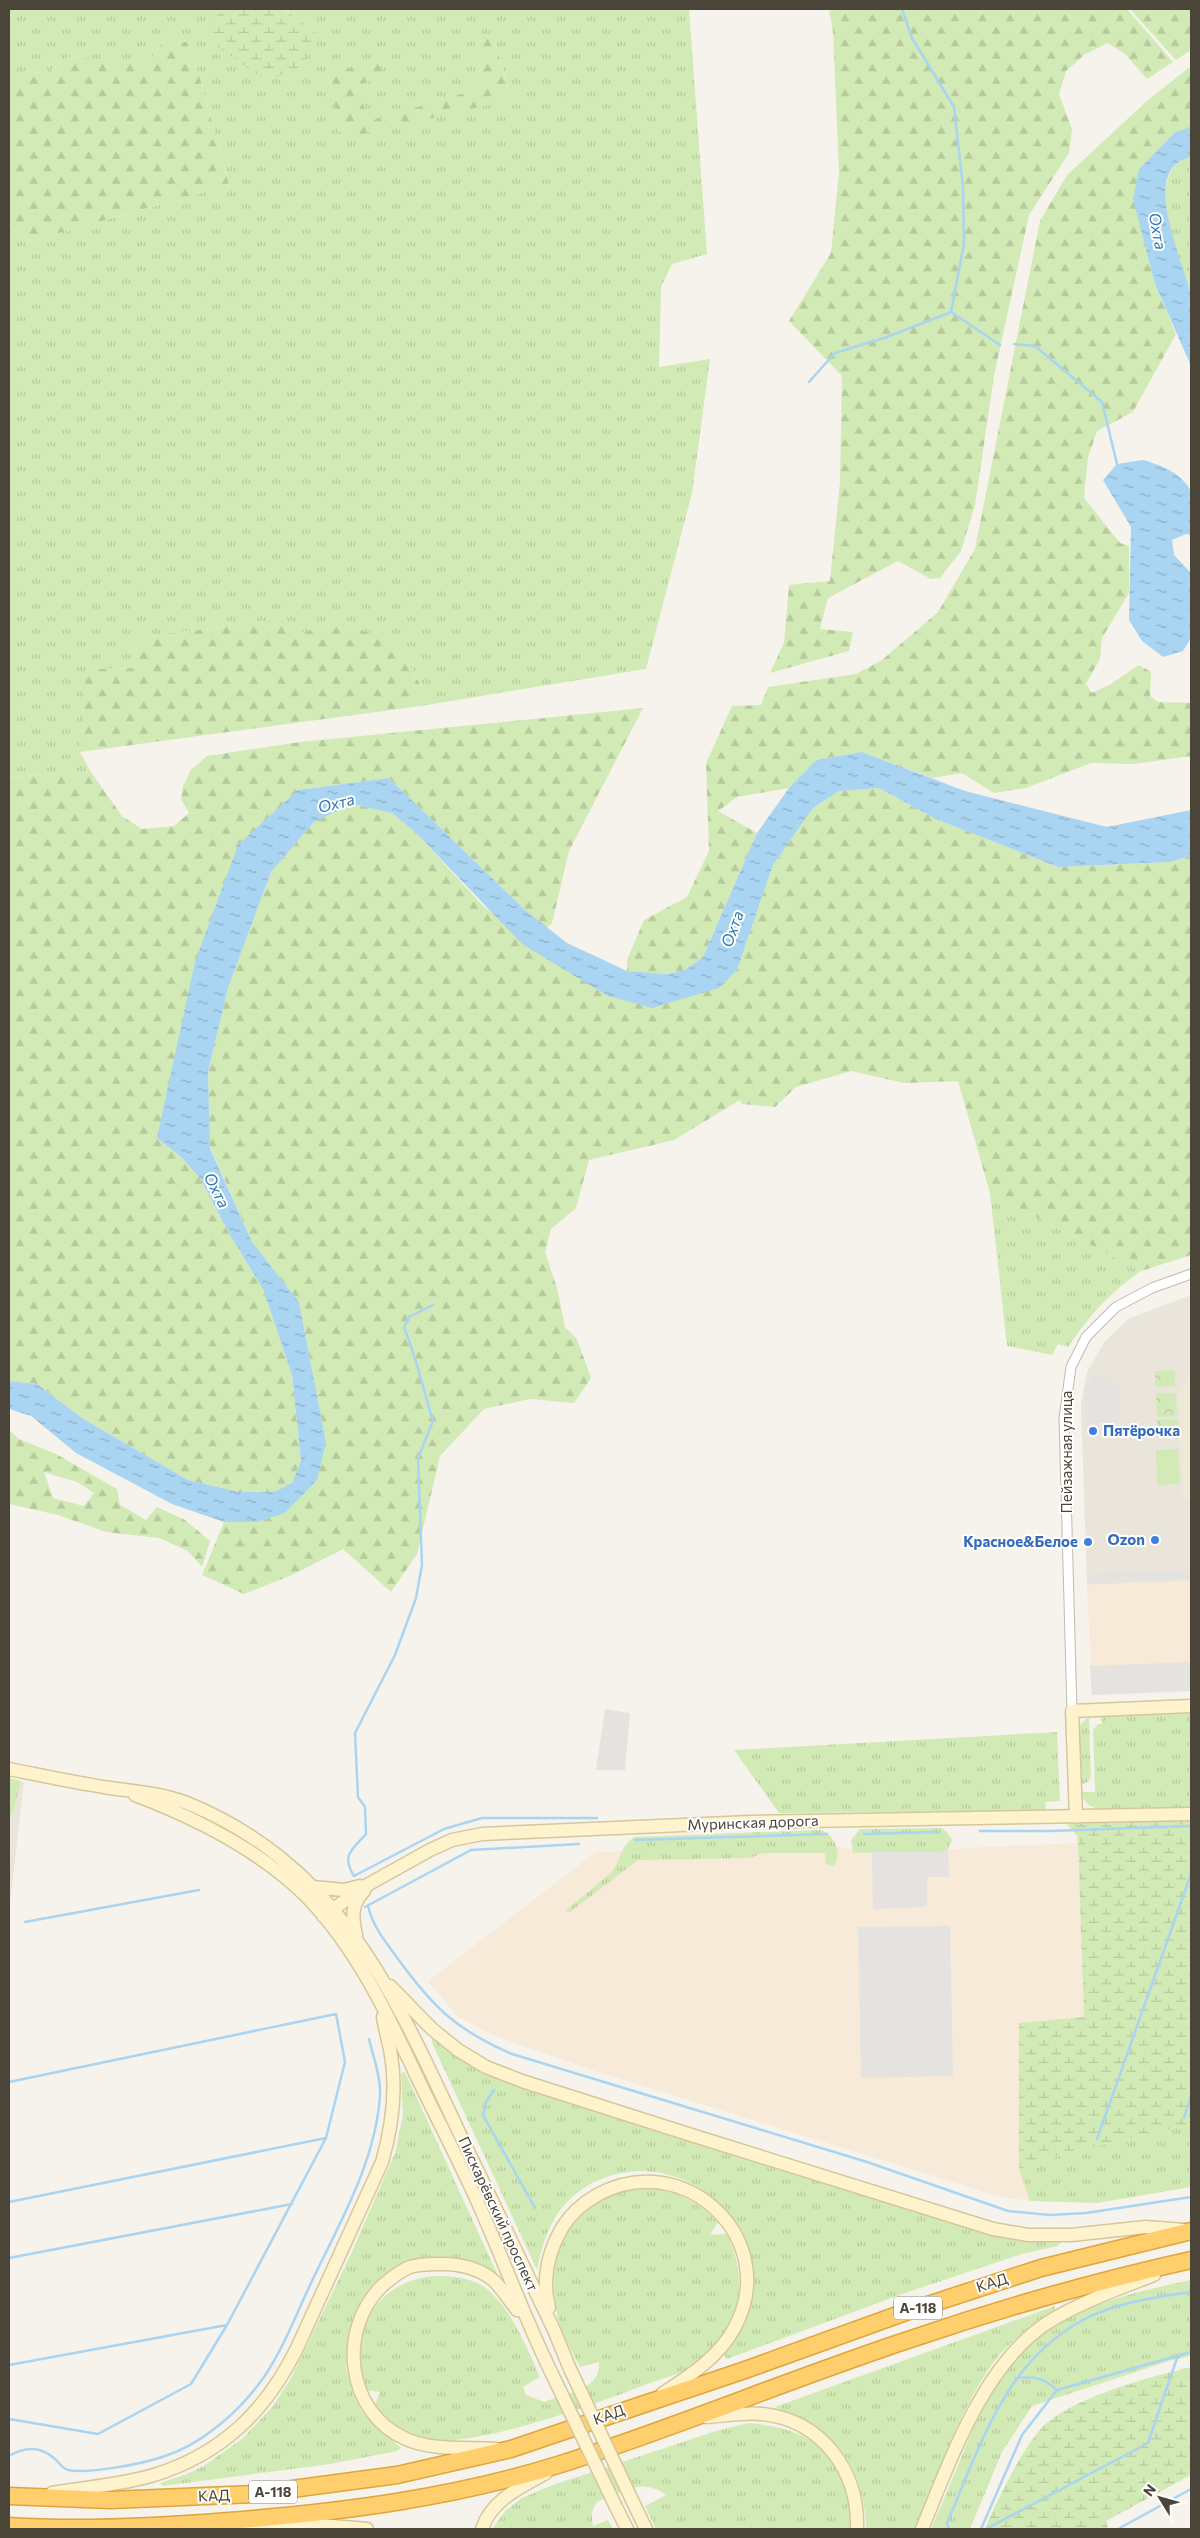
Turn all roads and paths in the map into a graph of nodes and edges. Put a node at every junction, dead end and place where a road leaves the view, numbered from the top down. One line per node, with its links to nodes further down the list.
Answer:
1 (1191, 1274): 3 (street, Пейзажная улица)
2 (1191, 1706): 3 (street)
3 (1072, 1711): 7 (street, Пейзажная улица)
4 (9, 1769): 5 (street)
5 (118, 1789): 9 (street); 10 (street)
6 (1191, 1814): 7 (street, Муринская дорога)
7 (1076, 1817): 8 (street, Муринская дорога)
8 (370, 1884): 9 (street); 10 (street, Муринская дорога); 11 (street)
9 (313, 1887): 10 (street)
10 (328, 1912): 11 (street, Пискарёвский проспект); 13 (street, Пискарёвский проспект)
11 (357, 1940): 12 (street, Пискарёвский проспект)
12 (383, 1980): 14 (street); 17 (street, Пискарёвский проспект)
13 (382, 2002): 16 (street, Пискарёвский проспект); 23 (street)
14 (1191, 2231): 18 (highway, КАД / А-118)
15 (1191, 2260): 19 (highway, КАД / А-118); 31 (street)
16 (526, 2321): 20 (street); 28 (street, Пискарёвский проспект, bridge)
17 (554, 2330): 18 (street); 29 (street, Пискарёвский проспект, bridge)
18 (650, 2401): 20 (highway, КАД / А-118)
19 (698, 2417): 21 (highway, КАД / А-118); 30 (street)
20 (511, 2449): 23 (highway, КАД / А-118)
21 (559, 2465): 25 (highway, КАД / А-118); 27 (street)
22 (9, 2496): 23 (highway, КАД / А-118)
23 (30, 2497)
24 (9, 2526): 25 (highway, КАД / А-118)
25 (167, 2526): 26 (street)
26 (368, 2529)
27 (482, 2529)
28 (627, 2529)
29 (646, 2529)
30 (858, 2529)
31 (922, 2529)

